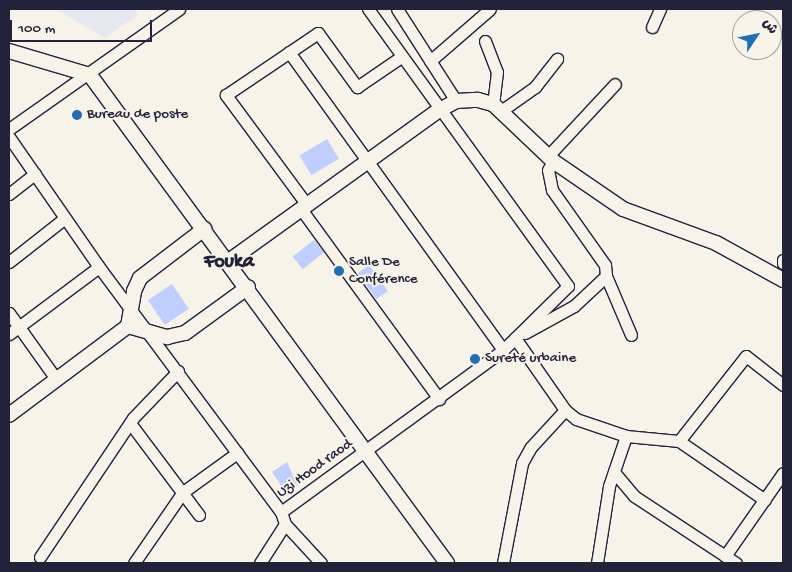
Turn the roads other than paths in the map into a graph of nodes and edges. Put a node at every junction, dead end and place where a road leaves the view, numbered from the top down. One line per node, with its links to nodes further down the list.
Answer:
1 (179, 9): 13 (street)
2 (368, 9): 10 (street)
3 (397, 9): 12 (street)
4 (490, 9): 12 (street)
5 (660, 9): 6 (street)
6 (652, 27)
7 (486, 42): 16 (street)
8 (9, 51): 13 (main road)
9 (289, 52): 10 (street); 21 (street); 24 (street)
10 (401, 57): 17 (street)
11 (557, 59): 16 (street)
12 (430, 61): 15 (street)
13 (90, 75): 18 (street); 26 (main road)
14 (614, 84): 20 (street)
15 (456, 101): 16 (main road); 17 (main road)
16 (498, 108): 20 (main road)
17 (438, 111): 21 (main road); 40 (street, Uzi Hood raod)
18 (9, 129)
19 (9, 137): 22 (street)
20 (550, 159): 30 (street); 31 (main road)
21 (366, 162): 24 (main road); 41 (street)
22 (35, 174): 23 (street); 25 (street)
23 (9, 194)
24 (304, 207): 27 (main road); 45 (street)
25 (66, 218): 28 (street); 29 (street)
26 (204, 229): 27 (main road); 33 (main road)
27 (229, 261): 32 (main road)
28 (9, 262)
29 (99, 267): 33 (street); 35 (street)
30 (606, 276): 39 (street); 40 (street)
31 (783, 280)
32 (248, 287): 37 (main road); 51 (main road)
33 (131, 306): 36 (main road); 37 (street)
34 (9, 313): 35 (street)
35 (18, 326): 38 (street); 43 (street)
36 (128, 326): 37 (main road); 43 (main road)
37 (151, 332): 42 (street)
38 (9, 334)
39 (632, 335)
40 (515, 338): 41 (street, Uzi Hood raod); 46 (street)
41 (503, 350): 45 (street, Uzi Hood raod)
42 (178, 371): 48 (street); 52 (street)
43 (56, 379): 47 (main road)
44 (783, 385): 50 (street)
45 (438, 399): 51 (street, Uzi Hood raod)
46 (565, 410): 49 (street); 66 (street)
47 (9, 415)
48 (130, 423): 55 (street); 61 (street)
49 (626, 436): 50 (street); 53 (street)
50 (679, 441): 56 (street)
51 (366, 451): 57 (street, Uzi Hood raod); 65 (main road)
52 (237, 453): 55 (street); 57 (street)
53 (614, 472): 60 (street); 67 (street)
54 (783, 473): 56 (street)
55 (183, 492): 58 (street); 62 (street)
56 (764, 500): 60 (street)
57 (281, 512): 59 (street, Uzi Hood raod)
58 (199, 515)
59 (285, 524): 63 (street, Uzi Hood raod); 64 (street)
60 (725, 556): 68 (street)
61 (40, 557)
62 (134, 563)
63 (260, 563)
64 (321, 563)
65 (447, 563)
66 (503, 563)
67 (597, 563)
68 (736, 563)

